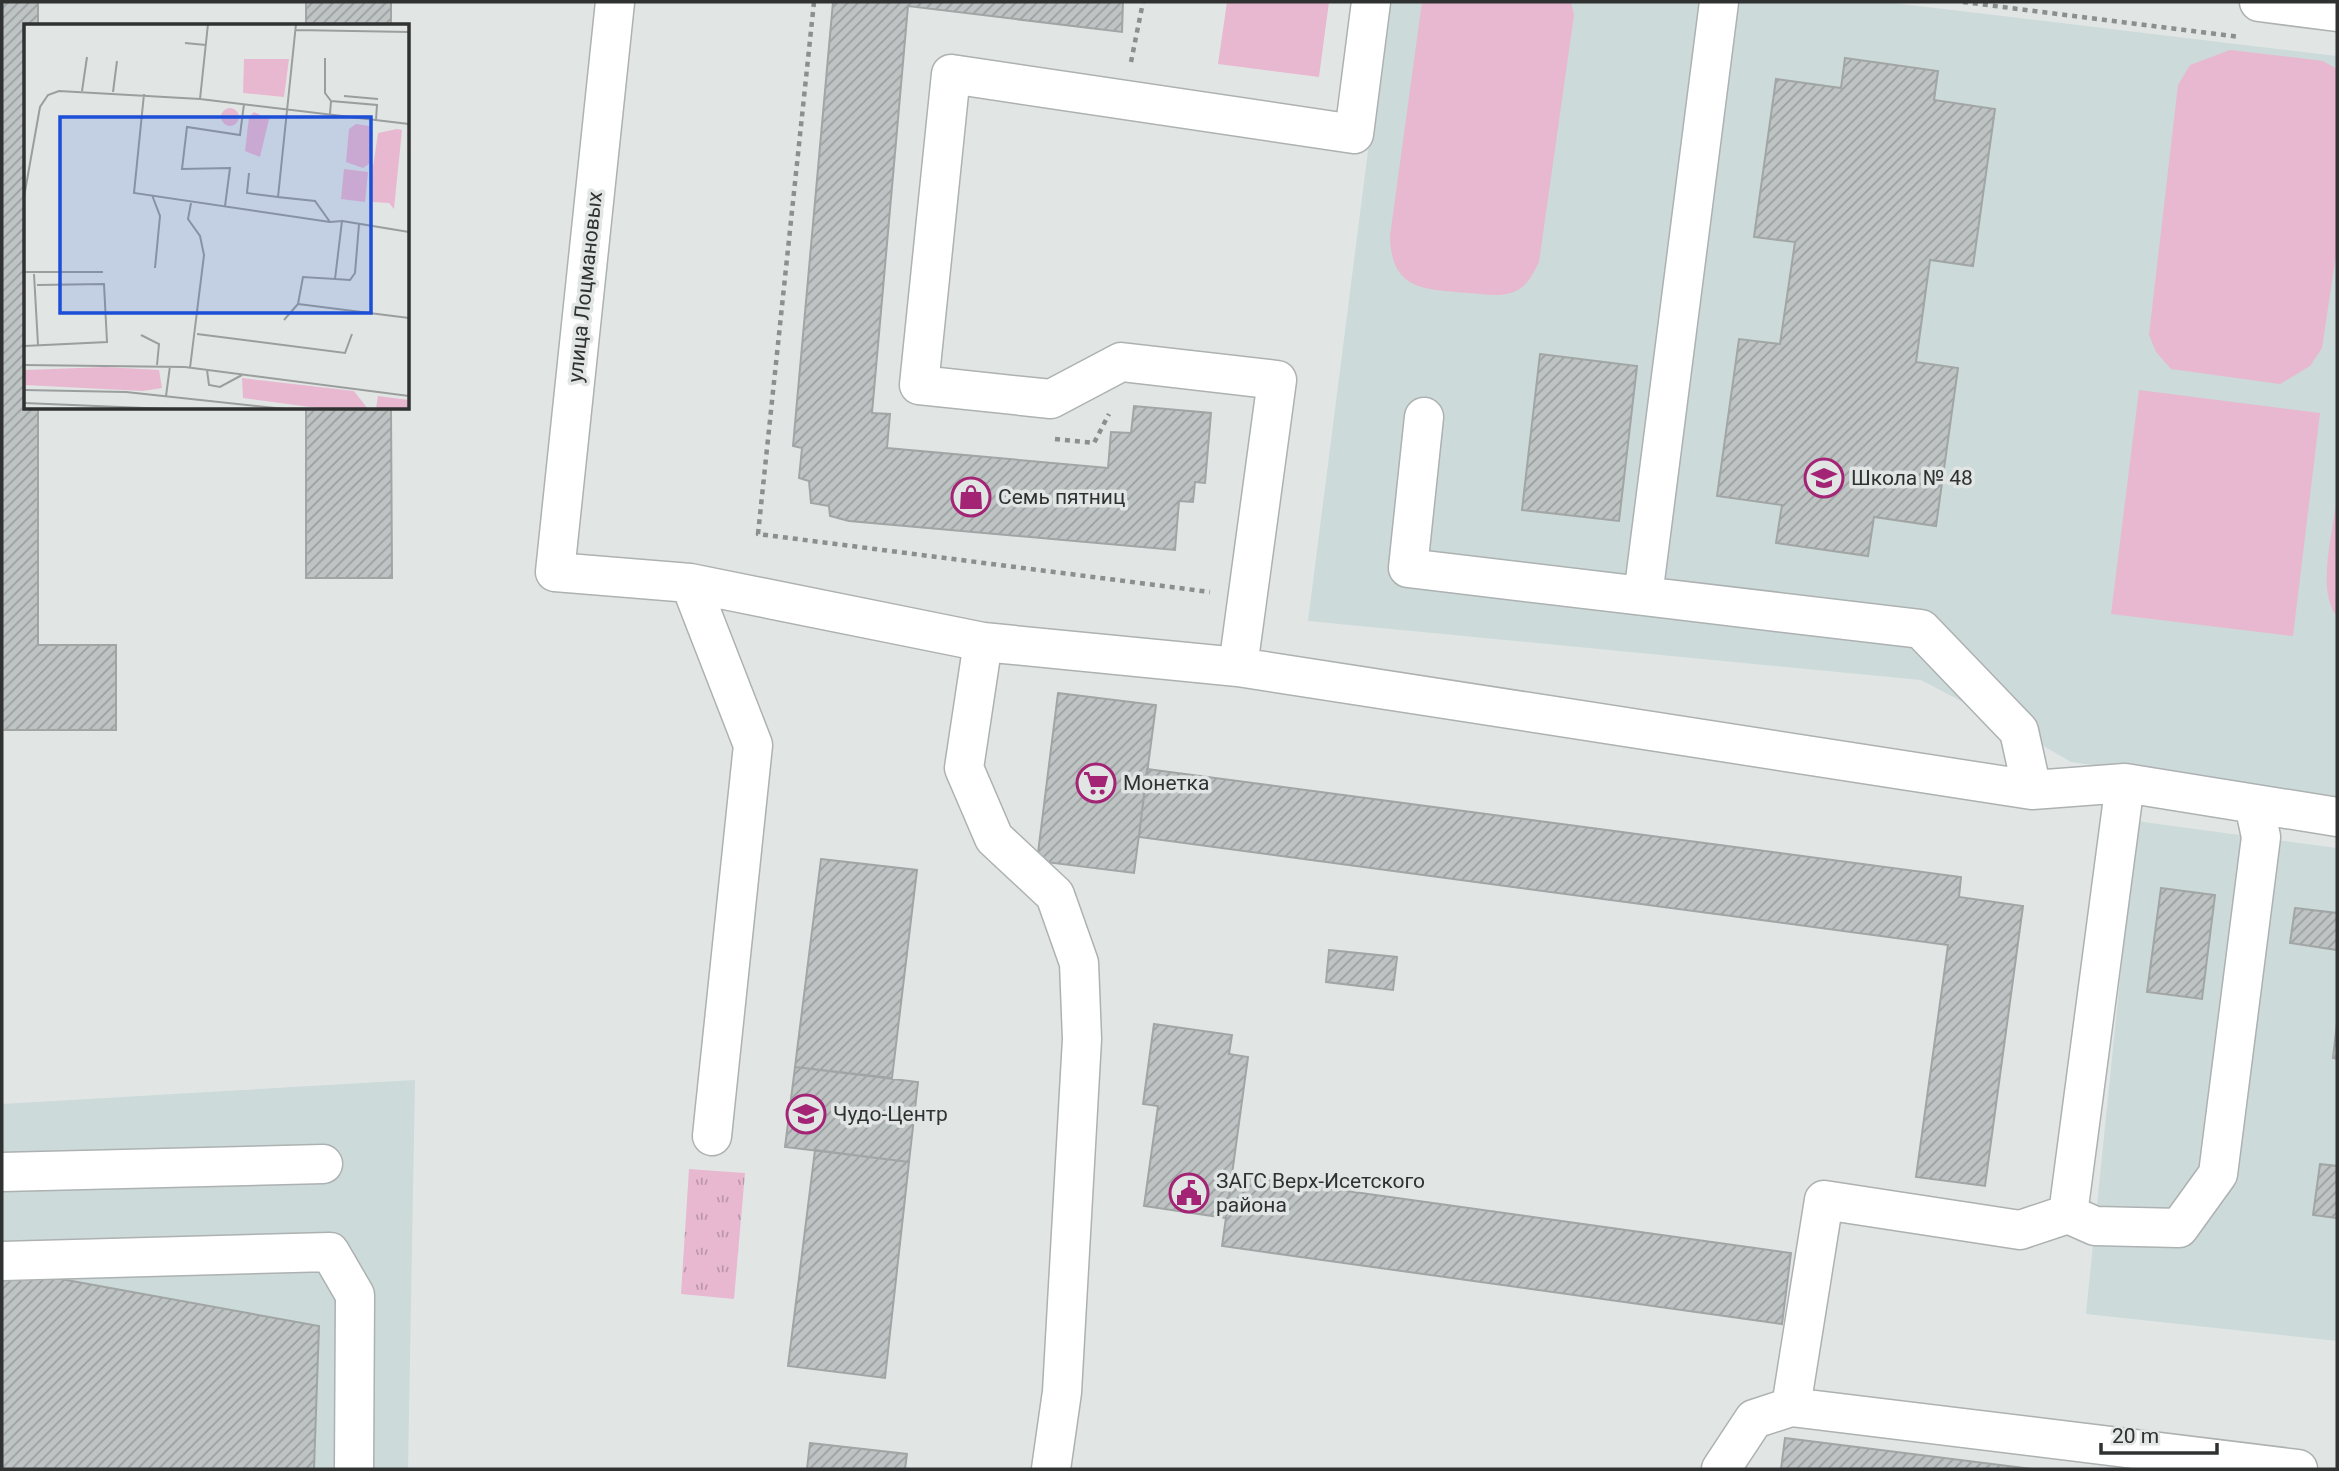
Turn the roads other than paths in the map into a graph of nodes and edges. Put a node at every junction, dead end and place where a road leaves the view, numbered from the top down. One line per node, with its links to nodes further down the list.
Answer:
1 (615, 2): 7 (street, улица Лоцмановых)
2 (1371, 2): 10 (street)
3 (1719, 2): 8 (street)
4 (2259, 2): 5 (street)
5 (2337, 12)
6 (1424, 417): 8 (street)
7 (690, 583): 9 (street); 15 (street)
8 (1643, 596): 12 (street)
9 (983, 642): 10 (street); 22 (street)
10 (1238, 667): 12 (street)
11 (2126, 783): 12 (street); 13 (street); 18 (street)
12 (2032, 790)
13 (2254, 804): 14 (street); 18 (street)
14 (2337, 817)
15 (712, 1136)
16 (323, 1164): 17 (street)
17 (2, 1172)
18 (2068, 1214): 20 (street)
19 (2, 1261): 21 (street)
20 (1791, 1406): 23 (street); 24 (street)
21 (354, 1469)
22 (1051, 1469)
23 (1721, 1469)
24 (2298, 1469)

